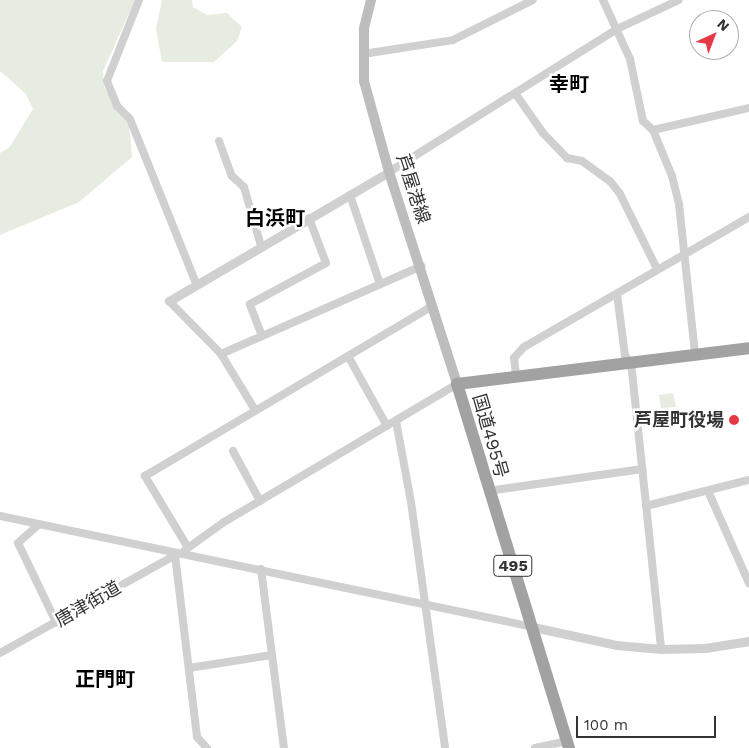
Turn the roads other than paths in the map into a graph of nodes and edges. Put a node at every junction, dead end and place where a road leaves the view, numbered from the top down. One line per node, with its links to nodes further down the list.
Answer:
1 (139, 0): 20 (street)
2 (371, 0): 7 (main road, 芦屋港線)
3 (533, 0): 7 (street)
4 (602, 0): 6 (street)
5 (679, 0): 6 (street)
6 (617, 29): 8 (street); 10 (street)
7 (363, 54): 12 (main road, 芦屋港線)
8 (515, 93): 12 (street); 19 (street)
9 (749, 108): 10 (street)
10 (653, 130): 17 (street)
11 (219, 141): 16 (street)
12 (389, 172): 13 (street); 18 (main road, 芦屋港線)
13 (350, 195): 15 (street); 21 (street)
14 (749, 217): 17 (street)
15 (309, 218): 16 (street); 25 (street)
16 (262, 246): 20 (street)
17 (686, 252): 19 (street); 27 (street)
18 (421, 266): 21 (street); 24 (main road, 芦屋港線)
19 (657, 269): 22 (street)
20 (196, 283): 23 (street)
21 (380, 284): 25 (street)
22 (617, 294): 30 (street); 31 (street)
23 (169, 300): 28 (street)
24 (432, 306): 29 (street); 32 (main road, 芦屋港線)
25 (262, 336): 28 (street)
26 (749, 348): 27 (highway, 国道495号)
27 (695, 353): 30 (highway, 国道495号)
28 (221, 354): 33 (street)
29 (348, 356): 33 (street); 35 (street)
30 (630, 362): 31 (highway, 国道495号); 37 (street)
31 (516, 376): 32 (highway, 国道495号)
32 (458, 384): 34 (street); 39 (highway, 国道495号 / 495)
33 (256, 410): 45 (street)
34 (396, 421): 35 (street); 49 (street)
35 (387, 426): 41 (street)
36 (233, 451): 41 (street)
37 (642, 468): 39 (street); 42 (street)
38 (749, 480): 40 (street)
39 (488, 491): 51 (highway, 国道495号 / 495)
40 (708, 491): 42 (street); 48 (street)
41 (260, 501): 45 (street)
42 (646, 506): 53 (street)
43 (0, 516): 44 (street)
44 (38, 526): 46 (street); 50 (street)
45 (187, 546): 46 (street)
46 (179, 555): 47 (street); 50 (street, 唐津街道); 56 (street)
47 (260, 569): 49 (street); 55 (street)
48 (749, 582)
49 (424, 604): 51 (street); 60 (street)
50 (56, 622): 54 (street, 唐津街道)
51 (533, 627): 53 (street); 57 (highway, 国道495号 / 495)
52 (749, 641): 53 (street)
53 (661, 649)
54 (0, 653)
55 (272, 655): 56 (street); 59 (street)
56 (189, 668): 58 (street)
57 (568, 745): 61 (street)
58 (207, 748)
59 (284, 748)
60 (445, 748)
61 (534, 748)

